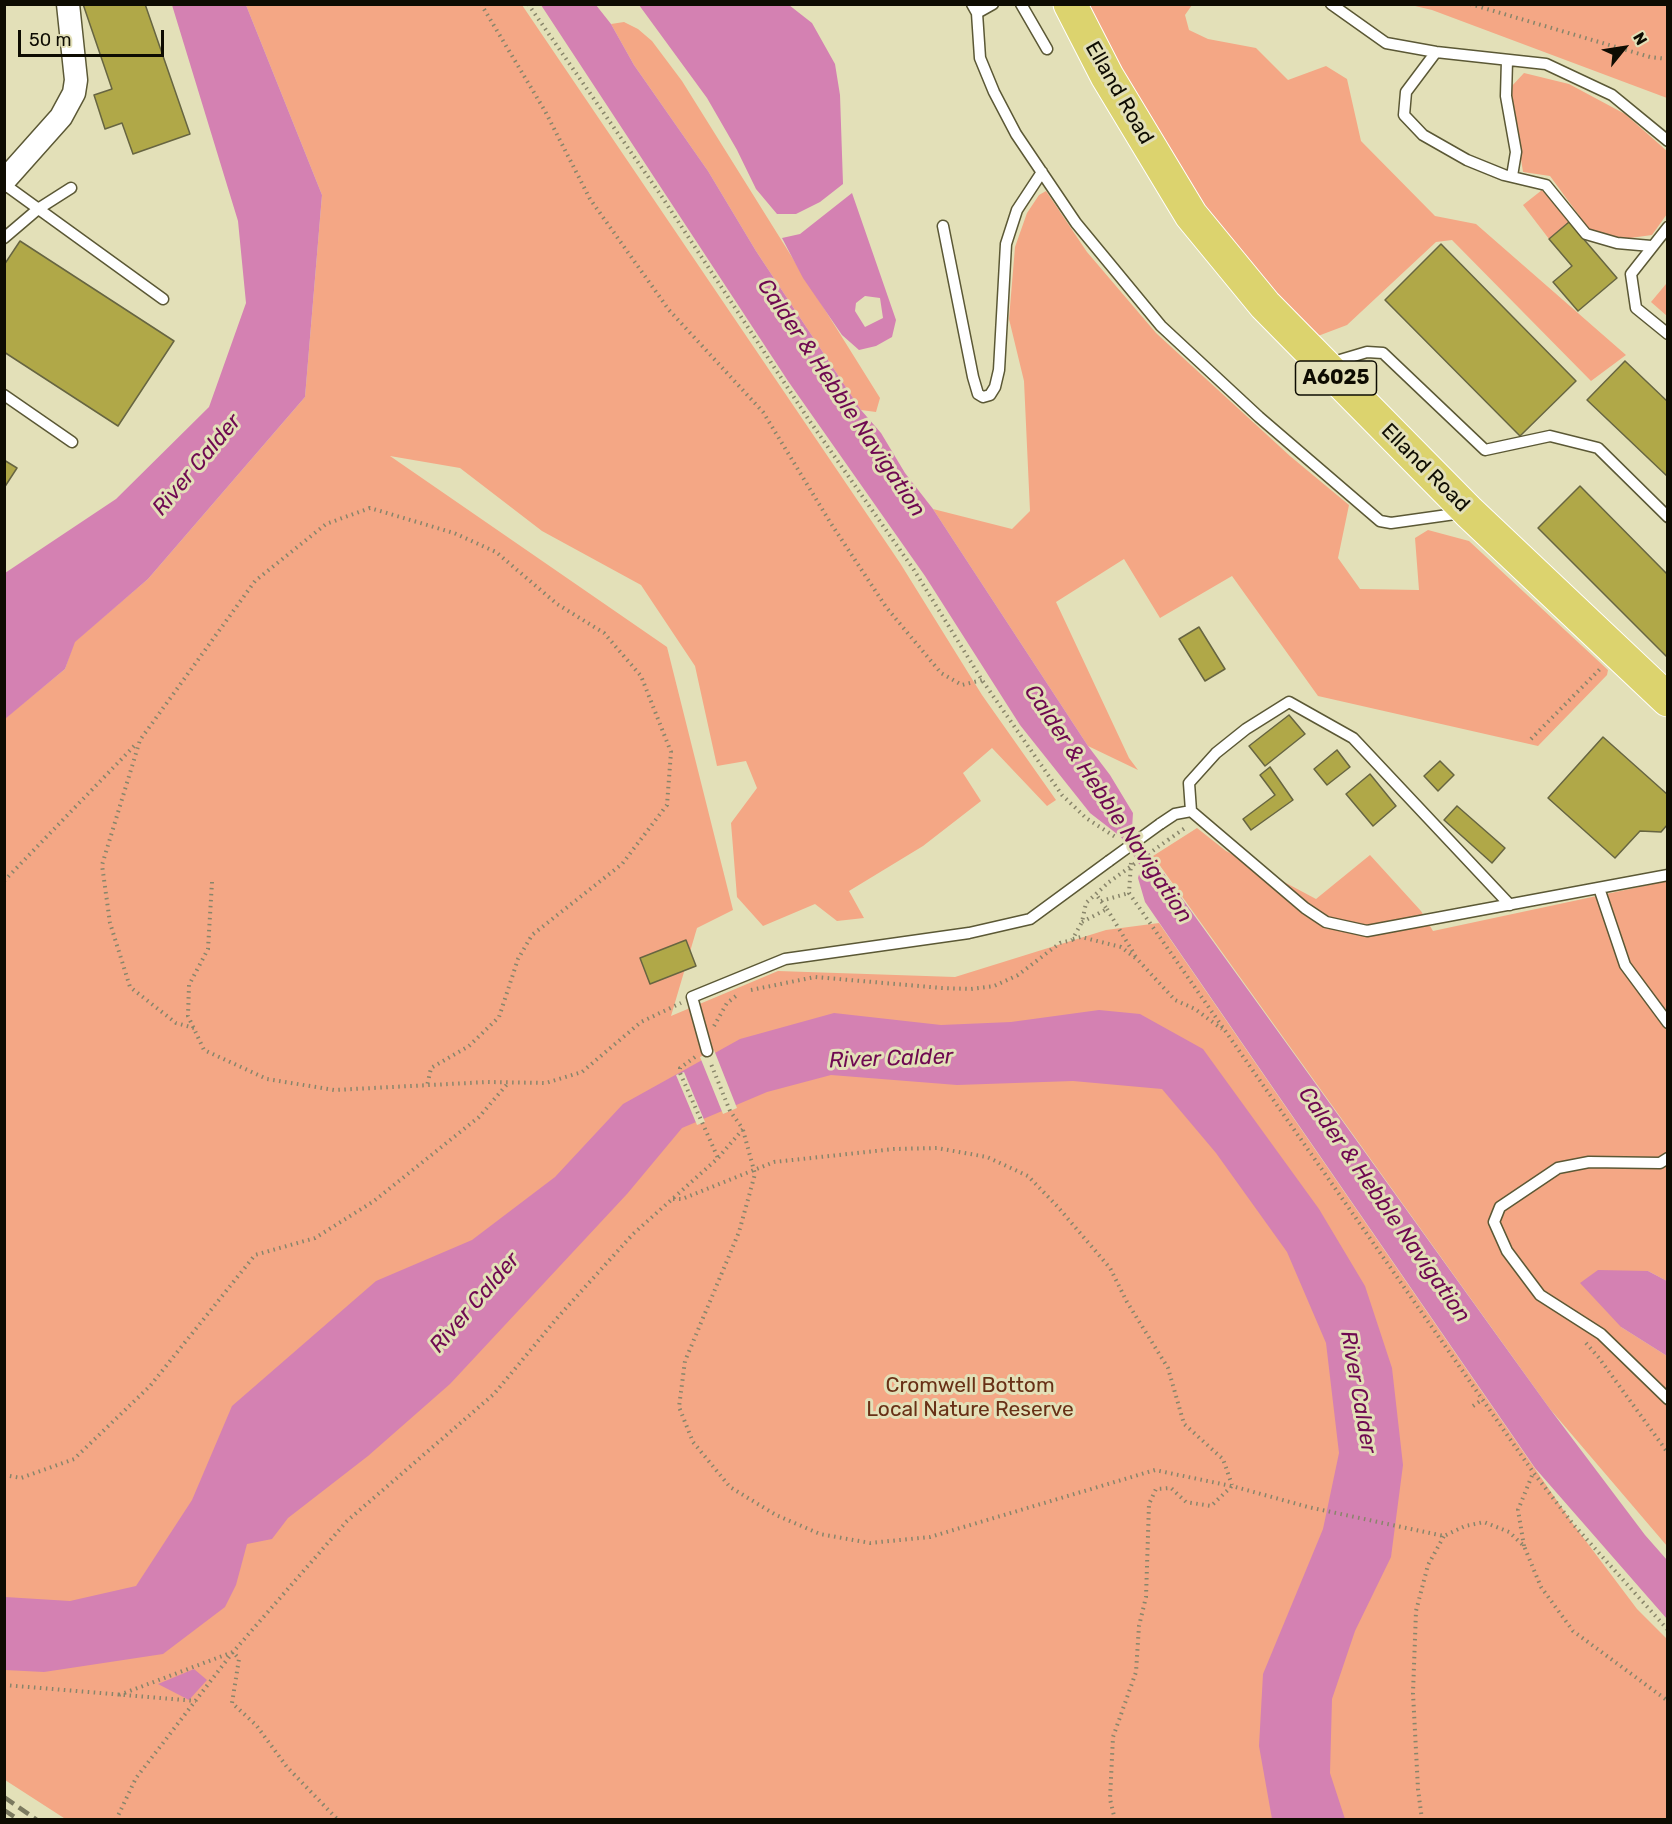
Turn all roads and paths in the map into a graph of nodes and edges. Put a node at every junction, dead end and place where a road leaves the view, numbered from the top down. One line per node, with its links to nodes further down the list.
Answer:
1 (68, 4): 17 (street)
2 (481, 4): 32 (path)
3 (528, 4): 32 (path)
4 (993, 4): 9 (lane)
5 (1021, 4): 10 (lane)
6 (1070, 4): 26 (main road, Elland Road / A6025)
7 (1331, 4): 11 (lane)
8 (1470, 4): 12 (path)
9 (974, 9): 15 (lane)
10 (1047, 49)
11 (1436, 52): 13 (lane); 16 (lane)
12 (1668, 59)
13 (1507, 60): 14 (lane); 16 (lane)
14 (1668, 141)
15 (1042, 172): 20 (lane); 29 (lane)
16 (1512, 176): 23 (lane)
17 (4, 183): 19 (lane)
18 (71, 188): 19 (lane)
19 (38, 208): 22 (lane); 24 (lane)
20 (943, 226)
21 (1668, 227): 23 (lane)
22 (4, 238)
23 (1652, 246): 25 (lane)
24 (163, 299)
25 (1668, 334)
26 (1324, 365): 29 (main road, Elland Road / A6025); 30 (lane)
27 (4, 395): 28 (lane)
28 (72, 442)
29 (1468, 512): 31 (main road, Elland Road / A6025)
30 (1668, 517)
31 (1616, 653): 33 (main road, Elland Road / A6025); 34 (path)
32 (982, 680): 38 (path)
33 (1668, 700)
34 (1532, 739)
35 (140, 740): 41 (path); 54 (path); 58 (path)
36 (1191, 811): 47 (lane); 47 (lane); 52 (lane, bridge)
37 (1168, 840): 44 (path, bridge)
38 (1122, 848)
39 (1128, 857): 45 (path)
40 (1668, 875): 43 (lane)
41 (4, 881)
42 (212, 882): 54 (path)
43 (1599, 888): 47 (lane); 53 (lane)
44 (1095, 893): 46 (path); 49 (path)
45 (1129, 893): 46 (path); 55 (path)
46 (1101, 901): 48 (path)
47 (1510, 905)
48 (1107, 909): 49 (path); 51 (path)
49 (1082, 922): 50 (path)
50 (1072, 940): 51 (path); 56 (path)
51 (1138, 960): 55 (path)
52 (692, 997): 56 (lane); 57 (path)
53 (1668, 1023)
54 (194, 1028): 58 (path)
55 (1225, 1032): 65 (path)
56 (706, 1049): 59 (path); 60 (path)
57 (509, 1082): 58 (path); 70 (path)
58 (427, 1086)
59 (743, 1130): 60 (path); 62 (path)
60 (718, 1158): 63 (path)
61 (1668, 1158): 66 (lane)
62 (753, 1169): 63 (path); 71 (path); 71 (path)
63 (672, 1198): 75 (path)
64 (1584, 1342): 68 (path)
65 (1483, 1399): 67 (path); 69 (path)
66 (1668, 1400)
67 (1473, 1406)
68 (1668, 1453)
69 (1533, 1472): 73 (path); 74 (path)
70 (4, 1475)
71 (1232, 1486): 72 (path); 82 (path)
72 (1444, 1536): 73 (path); 83 (path)
73 (1524, 1546): 79 (path)
74 (1668, 1630)
75 (233, 1652): 77 (path); 78 (path); 81 (path)
76 (4, 1685): 77 (path)
77 (119, 1695): 78 (path)
78 (196, 1701): 80 (path)
79 (1668, 1701)
80 (116, 1820)
81 (338, 1820)
82 (1115, 1820)
83 (1422, 1820)

